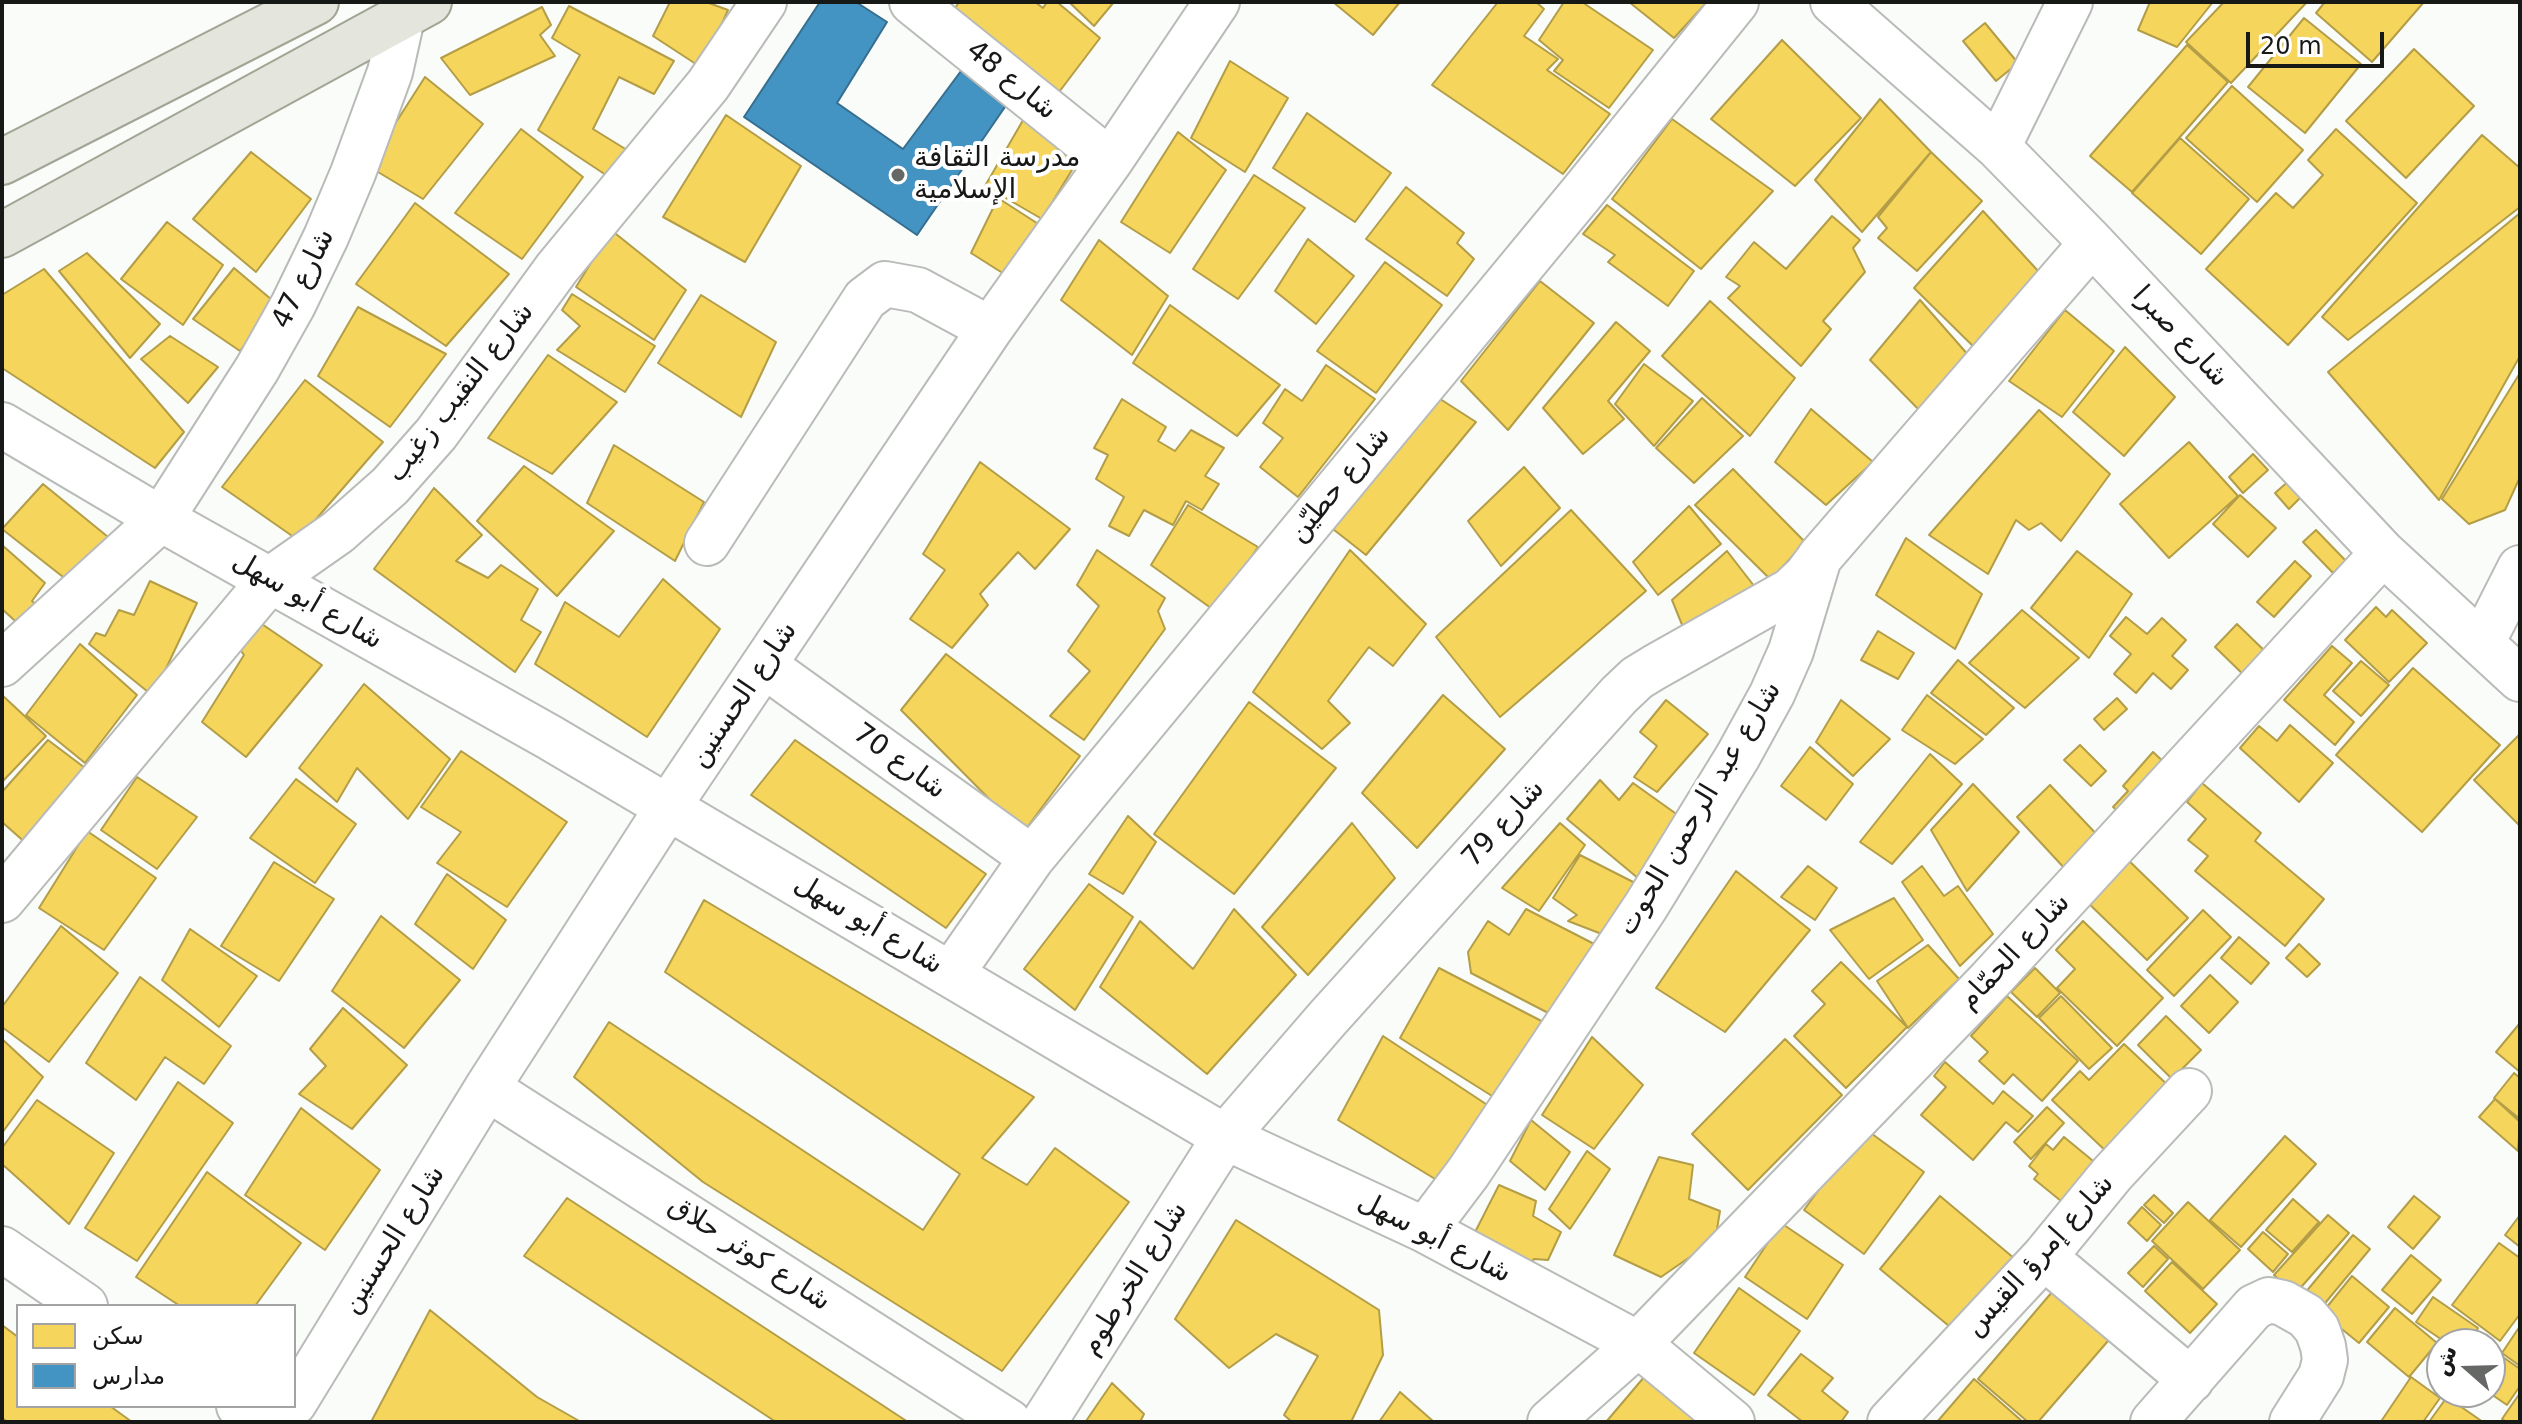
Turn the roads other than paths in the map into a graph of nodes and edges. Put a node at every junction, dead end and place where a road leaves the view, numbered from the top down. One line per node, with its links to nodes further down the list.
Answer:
1 (316, 2): 11 (main road)
2 (764, 2): 21 (street, شارع النقيب زغيب)
3 (912, 2): 10 (street, شارع 48)
4 (1217, 2): 10 (street, شارع الحسنين)
5 (1736, 2): 27 (street, شارع حطيّن)
6 (1833, 2): 9 (street, شارع صبرا)
7 (2070, 2): 9 (street)
8 (415, 10): 12 (main road); 16 (street, شارع 47)
9 (1998, 147): 13 (street, شارع صبرا)
10 (1110, 161): 14 (street, شارع الحسنين)
11 (2, 162)
12 (2, 235)
13 (2092, 243): 18 (street, شارع صبرا); 19 (street, شارع عبد الرحمن الحوت)
14 (990, 329): 17 (street); 24 (street, شارع الحسنين)
15 (2, 425): 16 (street, شارع أبو سهل)
16 (161, 519): 21 (street, شارع أبو سهل); 23 (street, شارع 47)
17 (707, 543)
18 (2383, 553): 22 (street, شارع صبرا); 37 (street, شارع الحمّام)
19 (1819, 558): 32 (street, شارع 79); 33 (street, شارع عبد الرحمن الحوت)
20 (2520, 568): 22 (street)
21 (271, 579): 26 (street, شارع أبو سهل); 28 (street, شارع النقيب زغيب)
22 (2482, 643): 25 (street, شارع صبرا)
23 (2, 664)
24 (765, 666): 26 (street, شارع الحسنين); 27 (street, شارع 70)
25 (2520, 679)
26 (668, 807): 29 (street, شارع أبو سهل); 30 (street, شارع الحسنين)
27 (1032, 858): 29 (street, شارع حطيّن)
28 (2, 900)
29 (951, 974): 32 (street, شارع أبو سهل)
30 (487, 1088): 39 (street, شارع الحسنين); 42 (street, شارع كوثر حلاق)
31 (2189, 1091): 35 (street, شارع إمرؤ القيس)
32 (1225, 1137): 33 (street, شارع أبو سهل); 43 (street, شارع الخرطوم)
33 (1425, 1230): 37 (street, شارع أبو سهل)
34 (2, 1249): 36 (street)
35 (2044, 1257): 38 (street); 46 (street, شارع إمرؤ القيس)
36 (82, 1304)
37 (1638, 1344): 44 (street); 45 (street, شارع أبو سهل)
38 (2191, 1380): 47 (street); 48 (street)
39 (296, 1399)
40 (242, 1408): 41 (street)
41 (264, 1422)
42 (1009, 1422)
43 (1044, 1422)
44 (1550, 1422)
45 (1732, 1422)
46 (1890, 1422)
47 (2153, 1422)
48 (2292, 1422)

